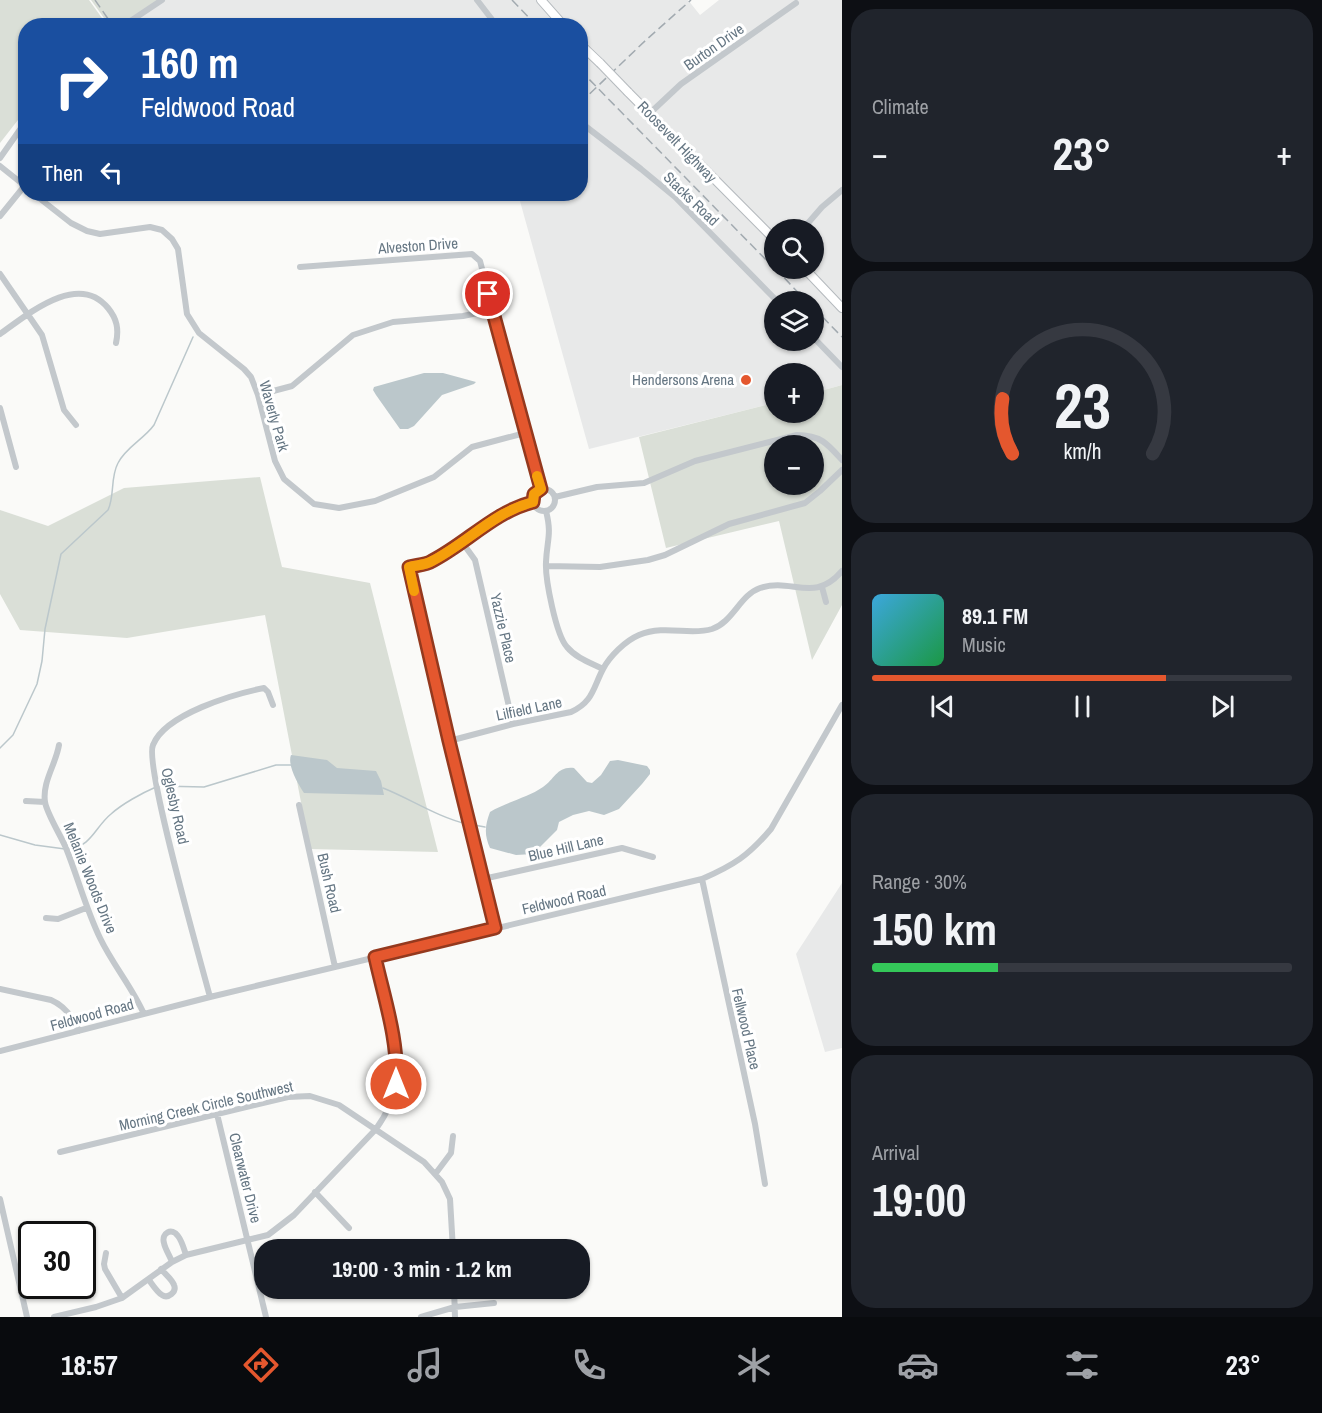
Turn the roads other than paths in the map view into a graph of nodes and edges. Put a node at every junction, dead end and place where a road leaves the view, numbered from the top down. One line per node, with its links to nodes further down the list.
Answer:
1 (162, 0): 5 (street)
2 (477, 0): 6 (street)
3 (541, 0): 7 (main road)
4 (796, 3): 9 (street, Burton Drive)
5 (134, 18)
6 (491, 18)
7 (557, 18)
8 (588, 52): 9 (main road, Roosevelt Highway, bridge)
9 (649, 114): 20 (main road, Roosevelt Highway)
10 (588, 128): 24 (street, Stacks Road)
11 (18, 132): 12 (street)
12 (0, 158)
13 (0, 166): 14 (street)
14 (18, 180)
15 (842, 190): 19 (street)
16 (18, 194): 18 (street)
17 (43, 201): 32 (street, Waverly Park)
18 (0, 216)
19 (812, 219)
20 (764, 229)
21 (300, 267): 26 (street, Alveston Drive)
22 (0, 274): 27 (street)
23 (814, 279): 25 (main road)
24 (767, 291)
25 (842, 308)
26 (492, 310): 32 (street); 35 (street, Alveston Drive)
27 (28, 314): 28 (street); 29 (street); 34 (street)
28 (0, 334)
29 (116, 343)
30 (824, 348): 31 (street)
31 (842, 367)
32 (258, 394): 35 (street, Waverly Park)
33 (0, 408): 37 (street)
34 (76, 425)
35 (525, 434): 39 (street, Alveston Drive)
36 (842, 460): 40 (street)
37 (16, 467)
38 (842, 470): 44 (street)
39 (541, 489): 40 (street); 41 (street)
40 (555, 497): 42 (street)
41 (533, 502): 42 (street); 43 (street)
42 (546, 511): 44 (street)
43 (462, 542): 51 (street, Yazzie Place); 52 (street)
44 (546, 566): 48 (street)
45 (842, 572): 46 (street)
46 (822, 587): 47 (street); 48 (street, Lilfield Lane)
47 (826, 602)
48 (603, 669): 51 (street, Lilfield Lane)
49 (273, 705): 66 (street, Oglesby Road)
50 (842, 705): 59 (street, Feldwood Road)
51 (513, 724): 52 (street, Lilfield Lane)
52 (449, 741): 58 (street)
53 (59, 745): 55 (street)
54 (26, 801): 55 (street)
55 (45, 802): 60 (street, Melanie Woods Drive)
56 (299, 805): 64 (street, Bush Road)
57 (653, 857): 58 (street, Blue Hill Lane)
58 (483, 879): 62 (street)
59 (702, 879): 62 (street, Feldwood Road); 75 (street, Fellwood Place)
60 (86, 908): 61 (street); 67 (street, Melanie Woods Drive)
61 (46, 918)
62 (495, 928): 63 (street, Feldwood Road)
63 (375, 957): 64 (street, Feldwood Road); 71 (street)
64 (335, 967): 66 (street, Feldwood Road)
65 (0, 989): 68 (street)
66 (210, 997): 67 (street, Feldwood Road)
67 (144, 1014): 68 (street, Feldwood Road)
68 (79, 1031): 69 (street, Feldwood Road)
69 (0, 1051)
70 (217, 1114): 71 (street, Morning Creek Circle Southwest); 73 (street, Morning Creek Circle Southwest); 80 (street, Clearwater Drive)
71 (376, 1129): 74 (street, Morning Creek Circle Southwest); 76 (street)
72 (453, 1136): 74 (street)
73 (60, 1152)
74 (436, 1173): 79 (street, Morning Creek Circle Southwest)
75 (765, 1184)
76 (315, 1192): 78 (street); 80 (street)
77 (0, 1199): 90 (street)
78 (349, 1228)
79 (452, 1239)
80 (247, 1240): 82 (street); 92 (street, Clearwater Drive)
81 (106, 1252): 86 (street)
82 (186, 1255): 83 (street); 83 (street)
83 (172, 1262): 84 (street)
84 (161, 1269): 85 (street); 85 (street)
85 (149, 1280): 86 (street)
86 (122, 1298): 91 (street)
87 (455, 1299): 89 (street)
88 (495, 1303): 89 (street)
89 (455, 1307): 93 (street); 94 (street)
90 (27, 1317)
91 (54, 1317)
92 (266, 1317)
93 (421, 1317)
94 (455, 1317)

